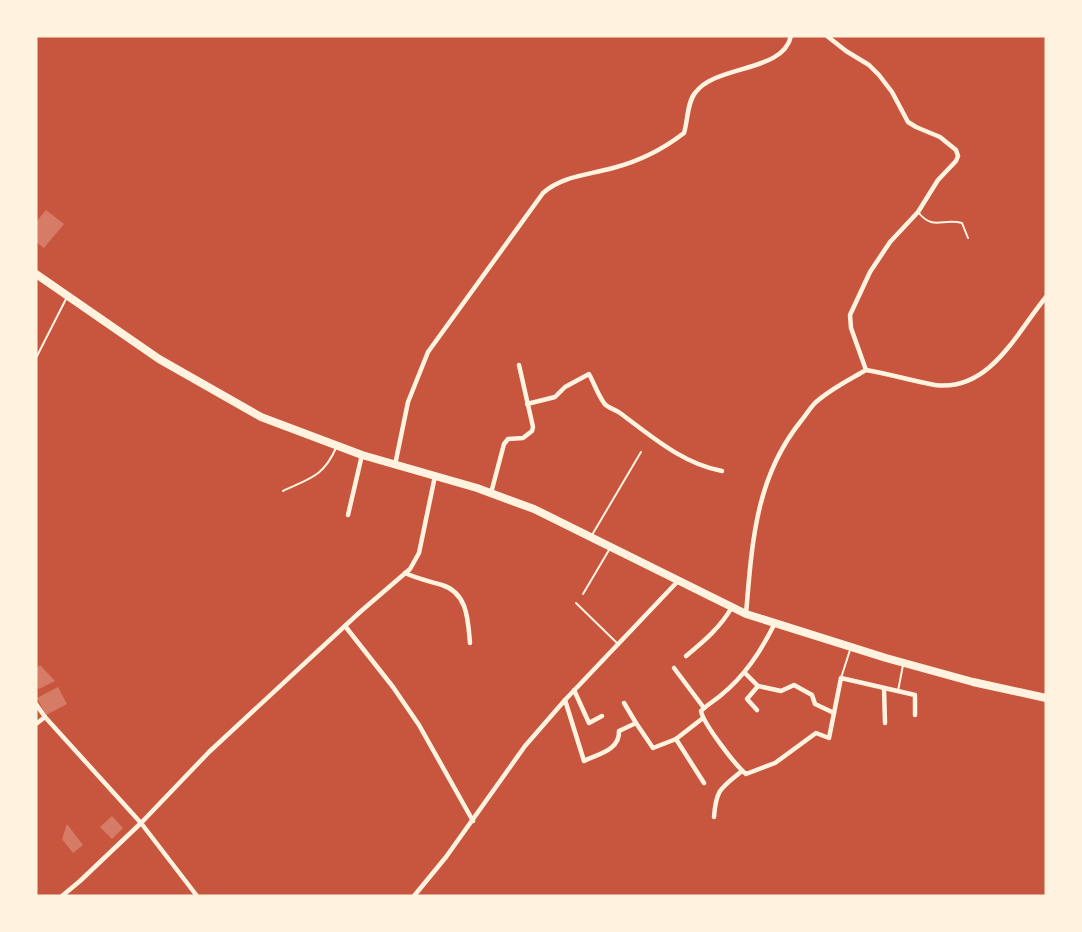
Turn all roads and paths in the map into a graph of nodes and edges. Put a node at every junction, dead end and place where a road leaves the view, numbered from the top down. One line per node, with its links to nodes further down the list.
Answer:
1 (791, 36): 15 (street)
2 (826, 36): 3 (street)
3 (918, 212): 4 (lane); 10 (street)
4 (968, 238)
5 (36, 274): 6 (highway)
6 (68, 295): 8 (lane); 12 (highway)
7 (1046, 297): 10 (street)
8 (36, 358)
9 (519, 365): 11 (street)
10 (866, 370): 28 (street)
11 (528, 404): 16 (street); 19 (street)
12 (337, 446): 14 (highway); 18 (lane)
13 (641, 452): 21 (lane)
14 (362, 455): 15 (highway); 20 (street)
15 (395, 465): 17 (highway)
16 (722, 471)
17 (435, 477): 19 (highway); 23 (street)
18 (283, 491)
19 (491, 493): 21 (highway)
20 (348, 515)
21 (591, 538): 22 (highway)
22 (610, 547): 24 (highway); 25 (lane)
23 (405, 573): 30 (street); 31 (street)
24 (678, 581): 27 (highway); 32 (street)
25 (583, 594)
26 (576, 603): 32 (lane)
27 (732, 607): 28 (highway); 34 (street)
28 (746, 614): 29 (highway)
29 (775, 623): 33 (highway); 37 (street)
30 (345, 626): 61 (street); 62 (street)
31 (470, 643)
32 (618, 644): 41 (street)
33 (851, 647): 35 (highway); 38 (lane)
34 (686, 656)
35 (904, 663): 42 (lane); 43 (highway)
36 (674, 668): 47 (street)
37 (745, 673): 39 (street); 47 (street)
38 (841, 678): 40 (street); 49 (street)
39 (758, 686): 48 (street); 49 (street)
40 (884, 688): 42 (street); 55 (street)
41 (574, 690): 44 (street); 51 (street)
42 (898, 691): 50 (street)
43 (1046, 698)
44 (565, 700): 54 (street); 61 (street)
45 (624, 703): 54 (street)
46 (36, 704): 52 (street)
47 (704, 708): 53 (street)
48 (757, 710)
49 (834, 713): 58 (street)
50 (915, 715)
51 (602, 716)
52 (45, 717): 56 (street); 62 (street)
53 (703, 718): 57 (street); 58 (street)
54 (636, 723): 57 (street)
55 (885, 723)
56 (36, 724)
57 (676, 739): 59 (street)
58 (742, 771): 60 (street)
59 (704, 783)
60 (714, 817)
61 (473, 821): 65 (street)
62 (141, 823): 63 (street); 64 (street)
63 (62, 896)
64 (197, 896)
65 (414, 896)

